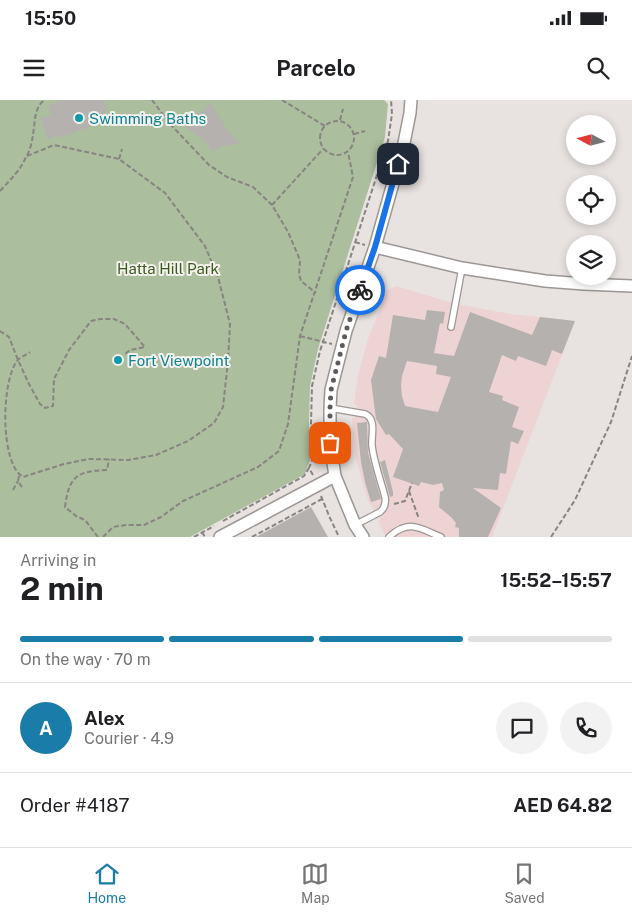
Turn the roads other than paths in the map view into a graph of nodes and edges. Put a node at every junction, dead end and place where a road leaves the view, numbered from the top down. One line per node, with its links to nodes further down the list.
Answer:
1 (411, 100): 2 (street)
2 (375, 247): 3 (street); 6 (street)
3 (462, 268): 4 (street); 5 (lane)
4 (632, 286)
5 (451, 327)
6 (330, 408): 7 (street); 8 (lane)
7 (335, 476): 8 (street); 10 (street)
8 (355, 524): 11 (street)
9 (394, 536): 12 (lane)
10 (220, 537)
11 (362, 537)
12 (441, 537)

